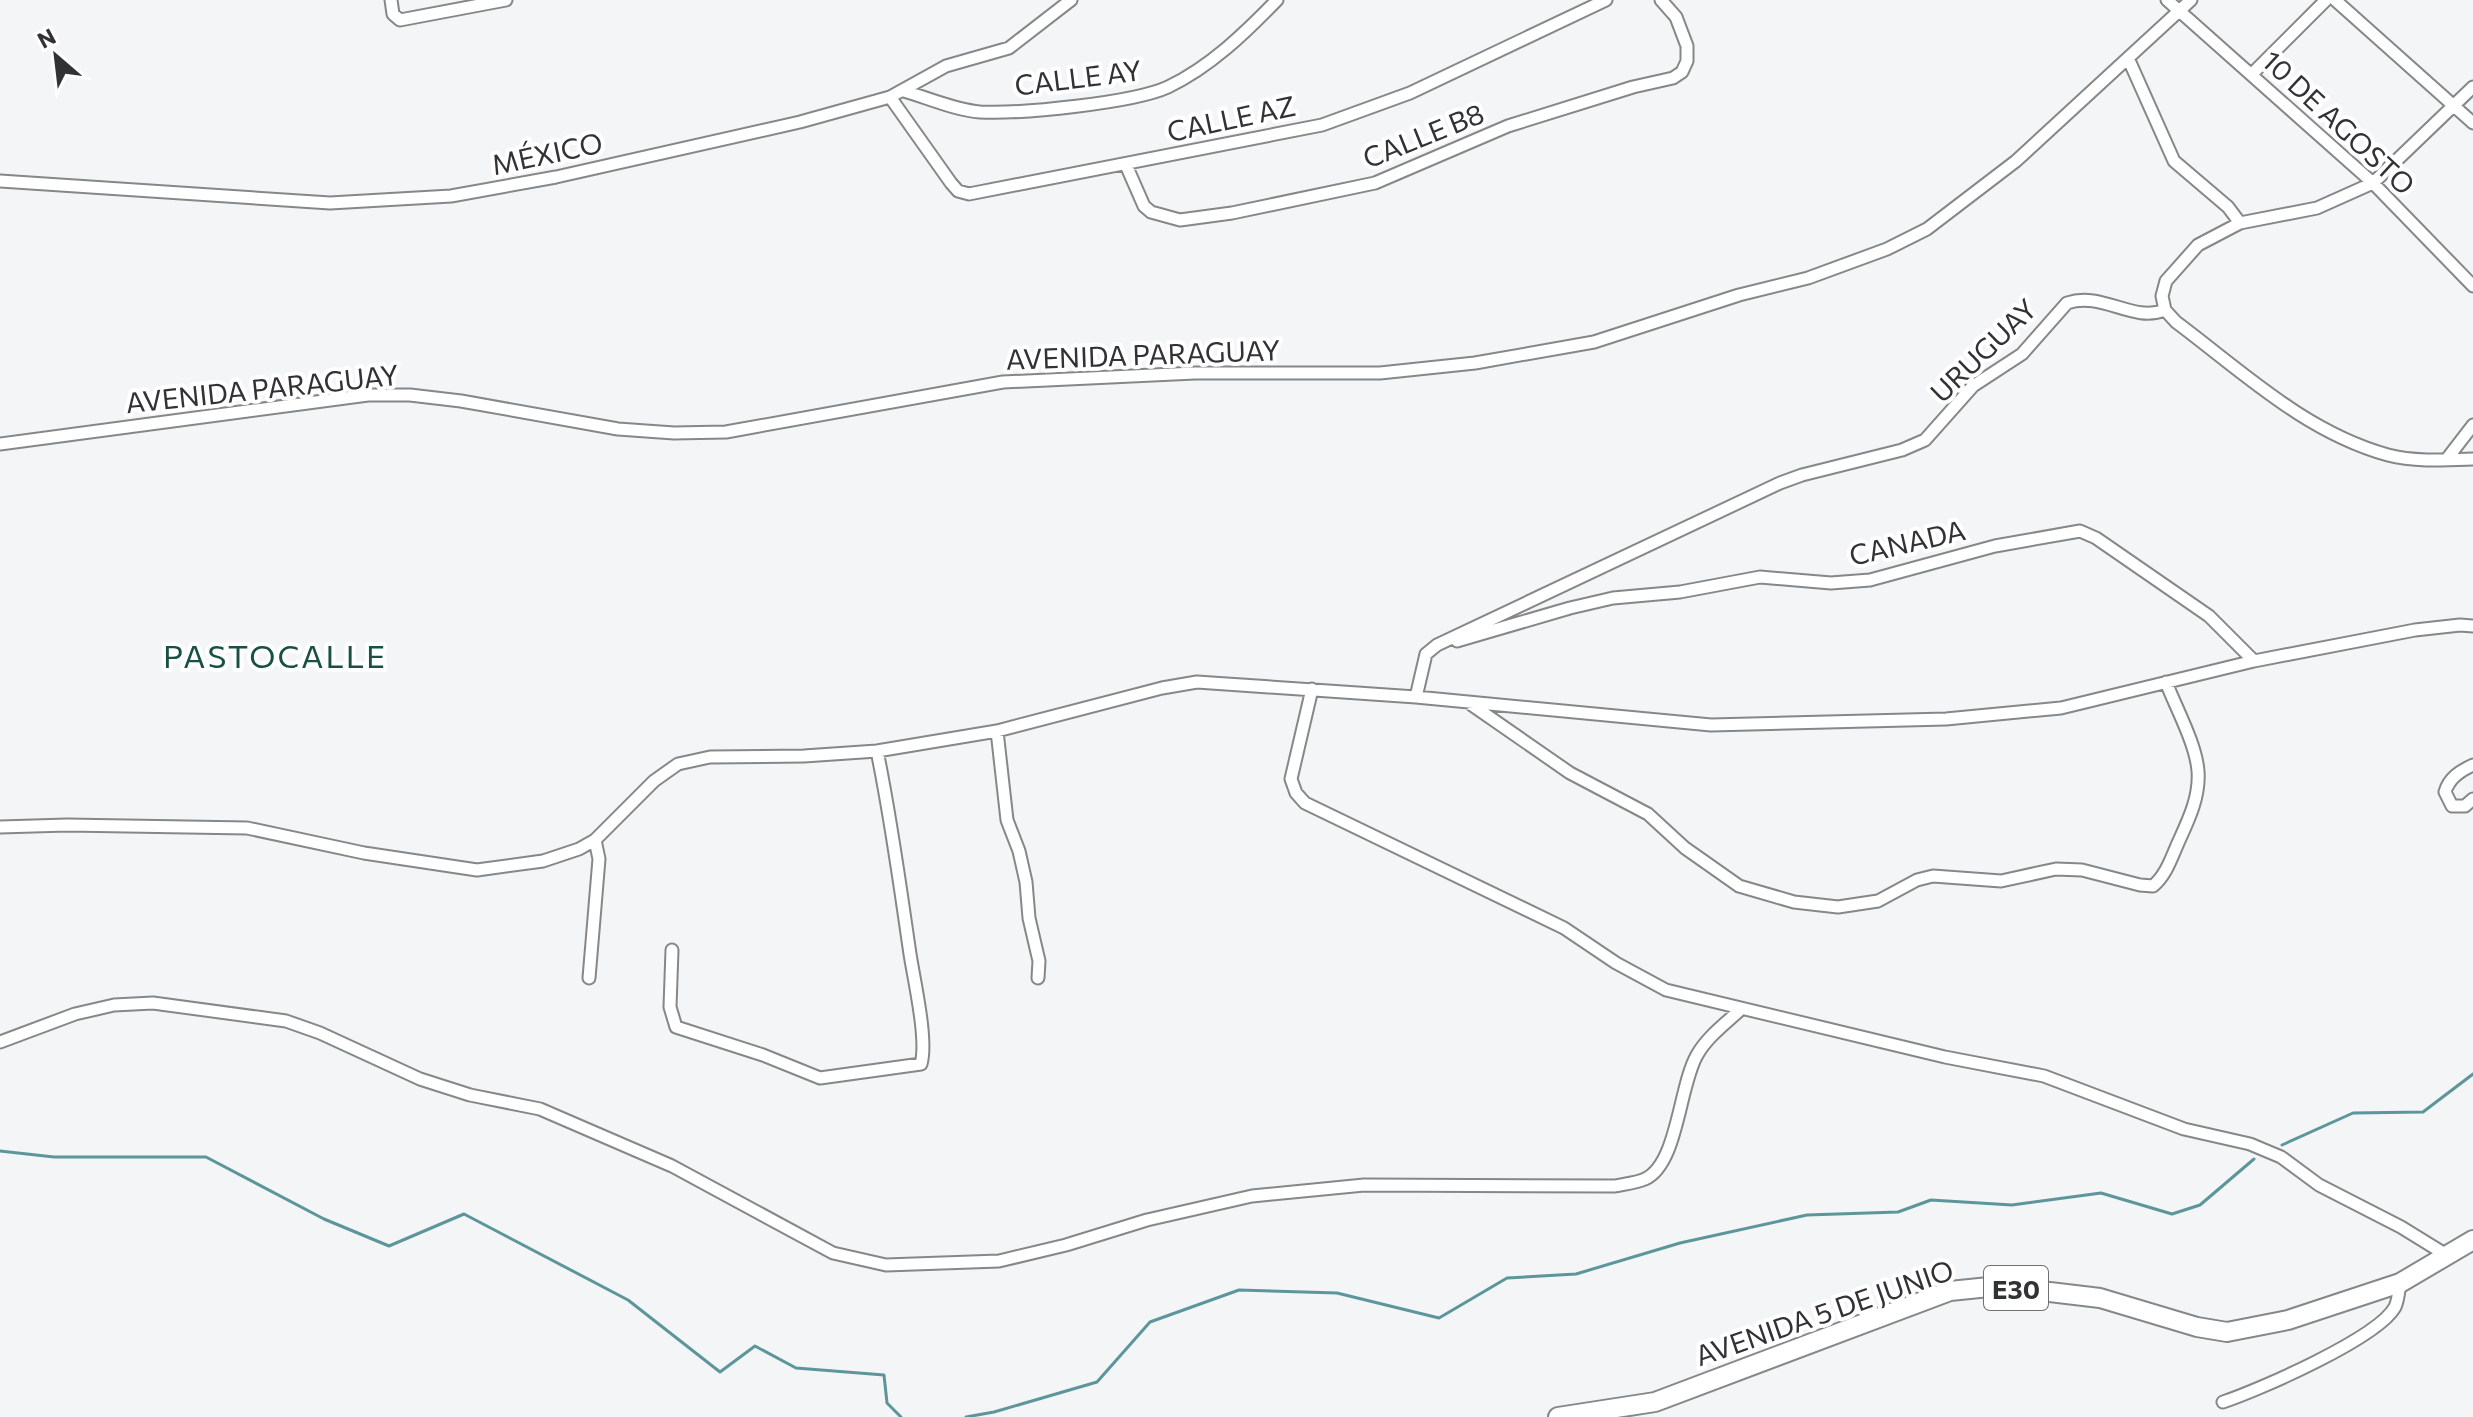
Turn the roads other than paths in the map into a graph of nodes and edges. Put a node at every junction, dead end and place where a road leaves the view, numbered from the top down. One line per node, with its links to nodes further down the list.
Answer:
1 (391, 0): 2 (street)
2 (506, 0)
3 (1071, 0): 15 (street, MÉXICO)
4 (1277, 0): 15 (street, CALLE AY)
5 (1606, 0): 19 (street, CALLE AZ)
6 (1661, 0): 19 (street, CALLE B8)
7 (2167, 0): 11 (street, 10 DE AGOSTO)
8 (2191, 0): 11 (street, AVENIDA PARAGUAY)
9 (2326, 0): 13 (street)
10 (2335, 0): 17 (street)
11 (2179, 11): 12 (street, AVENIDA PARAGUAY); 13 (street, 10 DE AGOSTO)
12 (2128, 58): 22 (street); 26 (street, AVENIDA PARAGUAY)
13 (2252, 74): 21 (street, 10 DE AGOSTO)
14 (2473, 87): 17 (street)
15 (904, 91): 16 (street, MÉXICO)
16 (890, 97): 19 (street, CALLE AZ); 20 (street, MÉXICO)
17 (2454, 106): 18 (street); 21 (street)
18 (2473, 123)
19 (1126, 165)
20 (0, 181)
21 (2373, 183): 22 (street); 23 (street, 10 DE AGOSTO)
22 (2240, 223): 24 (street)
23 (2473, 286)
24 (2165, 310): 28 (street); 30 (street, URUGUAY)
25 (2473, 425): 28 (street)
26 (0, 444)
27 (2473, 459): 28 (street)
28 (2446, 460)
29 (2473, 624): 31 (street)
30 (1437, 645): 31 (street, CANADA); 34 (street)
31 (2254, 661): 32 (street)
32 (2166, 682): 35 (street); 35 (street)
33 (1312, 689): 34 (street); 36 (street); 45 (street)
34 (1416, 697): 35 (street)
35 (1470, 704)
36 (997, 731): 37 (street); 44 (street)
37 (877, 751): 41 (street); 42 (street)
38 (2473, 765): 39 (street)
39 (2473, 799)
40 (0, 827): 41 (street)
41 (595, 840): 43 (street)
42 (672, 950)
43 (589, 978)
44 (1038, 978)
45 (1740, 1010): 46 (street); 48 (street)
46 (0, 1042)
47 (2473, 1240): 48 (main road, AVENIDA 5 DE JUNIO / E30)
48 (2448, 1256): 49 (main road, AVENIDA 5 DE JUNIO / E30)
49 (2400, 1283): 50 (street); 51 (main road, AVENIDA 5 DE JUNIO / E30)
50 (2223, 1402)
51 (1558, 1417)

